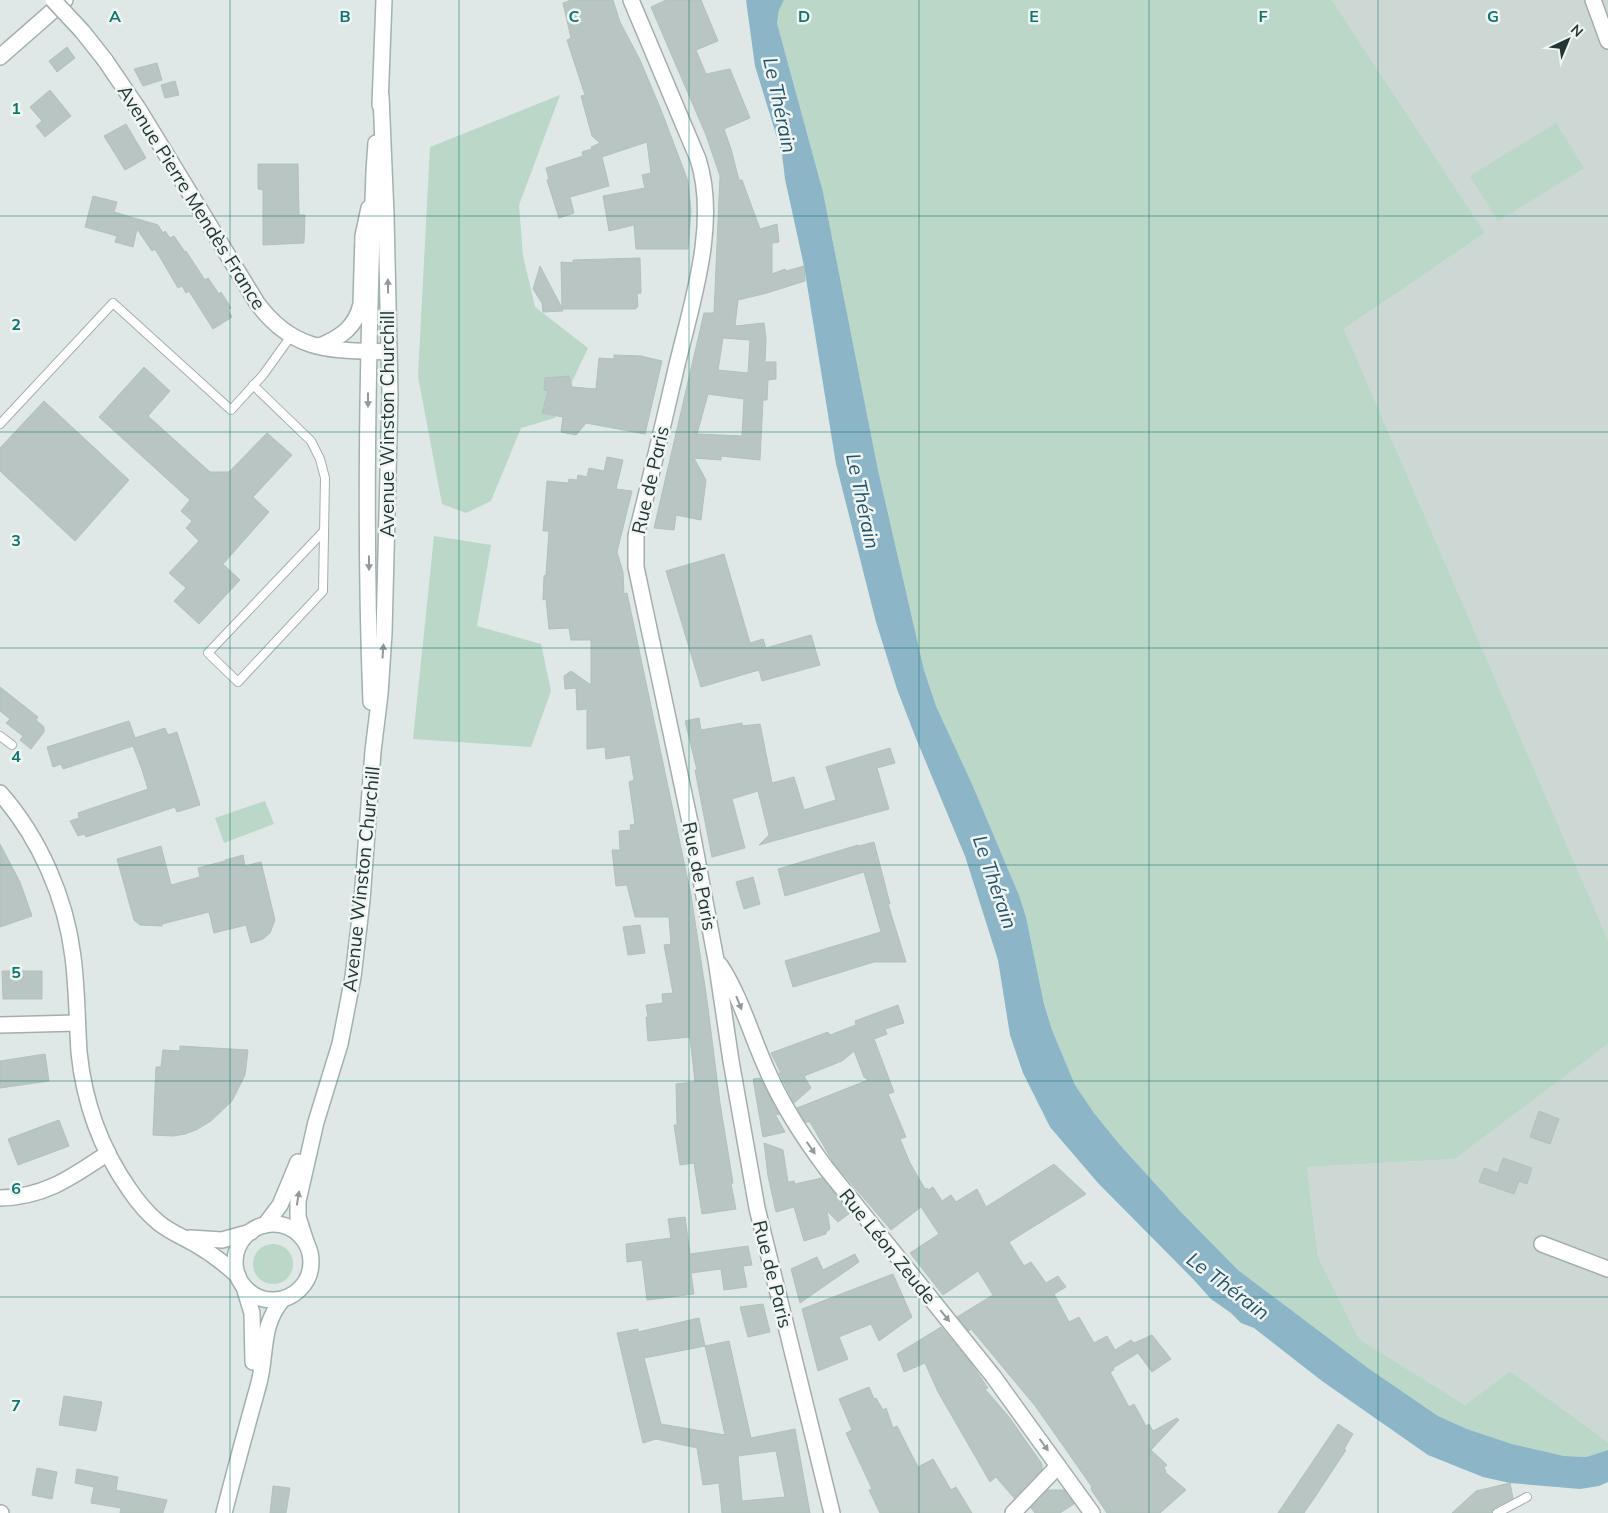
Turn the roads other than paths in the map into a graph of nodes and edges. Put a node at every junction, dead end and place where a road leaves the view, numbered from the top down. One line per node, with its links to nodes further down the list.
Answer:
1 (53, 0): 10 (street, Avenue Pierre Mendès France, bridge)
2 (65, 0): 7 (street)
3 (384, 0): 8 (street, Avenue Winston Churchill)
4 (631, 0): 21 (street, Rue de Paris)
5 (1593, 0): 6 (street)
6 (1608, 41)
7 (0, 57)
8 (381, 96): 9 (street, Avenue Winston Churchill); 13 (street, Avenue Winston Churchill, one-way to 8)
9 (373, 189): 11 (street); 12 (street, Avenue Winston Churchill)
10 (291, 336): 11 (street, Avenue Pierre Mendès France); 14 (lane)
11 (320, 346): 12 (street, Avenue Pierre Mendès France)
12 (369, 351): 13 (street, Avenue Pierre Mendès France); 19 (street, Avenue Winston Churchill, one-way to 19)
13 (388, 352): 19 (street, Avenue Winston Churchill, one-way to 13)
14 (253, 385): 15 (lane); 16 (lane)
15 (0, 424)
16 (323, 532): 16 (lane)
17 (0, 736): 18 (lane)
18 (12, 745)
19 (373, 751): 24 (street, Avenue Winston Churchill)
20 (0, 793): 22 (street)
21 (716, 960): 36 (street, Rue Léon Zeude, one-way to 36); 39 (street, Rue de Paris)
22 (77, 1023): 23 (street); 25 (street)
23 (0, 1025)
24 (316, 1122): 27 (street, Avenue Winston Churchill); 31 (street, Avenue Winston Churchill, one-way to 24)
25 (108, 1153): 26 (street); 29 (street)
26 (0, 1198)
27 (265, 1225): 28 (street); 31 (street)
28 (251, 1232): 29 (street); 33 (street)
29 (184, 1237): 33 (street)
30 (1542, 1244): 32 (street)
31 (307, 1245): 34 (street)
32 (1608, 1269)
33 (241, 1281): 34 (street); 35 (street)
34 (283, 1299): 35 (street)
35 (249, 1417): 38 (street)
36 (1058, 1466): 40 (street); 41 (street, Rue Léon Zeude)
37 (1527, 1497): 42 (lane)
38 (224, 1513)
39 (832, 1513)
40 (1013, 1513)
41 (1092, 1513)
42 (1497, 1513)

